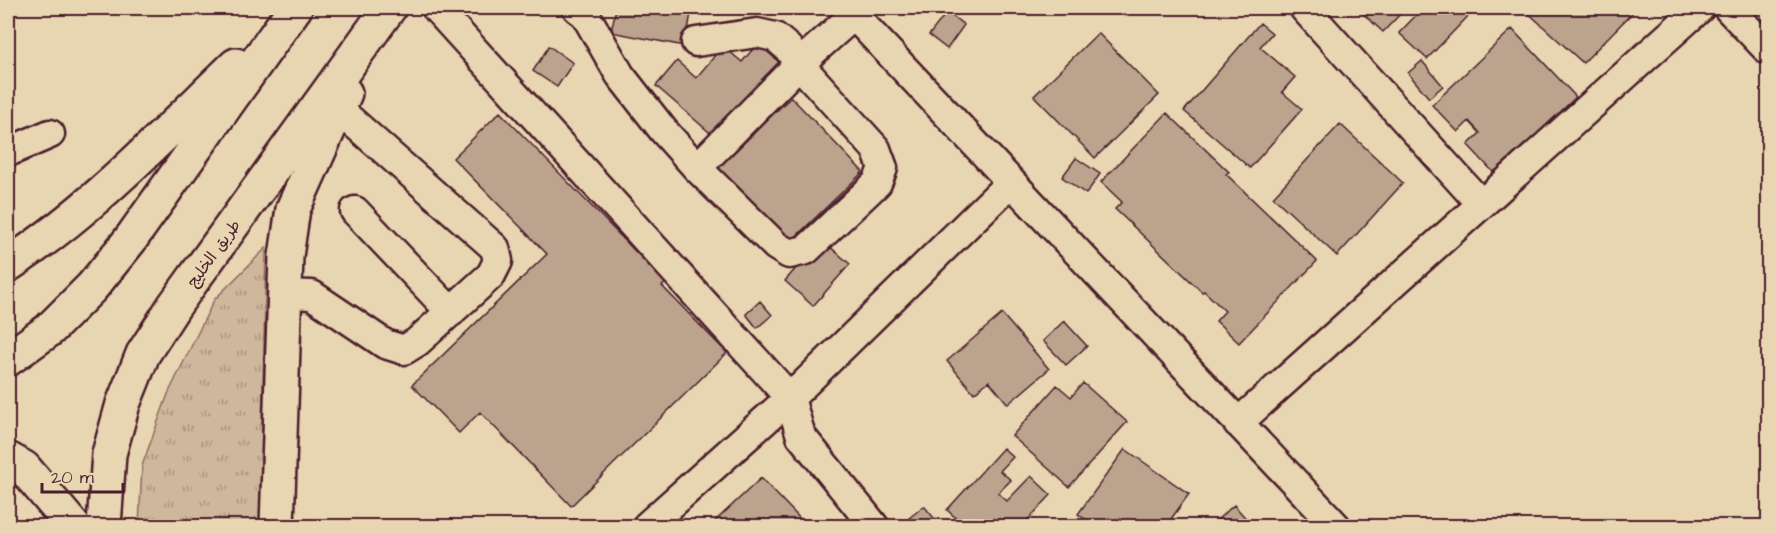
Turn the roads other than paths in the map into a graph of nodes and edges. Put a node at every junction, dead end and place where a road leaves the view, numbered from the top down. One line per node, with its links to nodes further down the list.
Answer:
1 (294, 8): 19 (main road); 22 (main road)
2 (1304, 8): 17 (street)
3 (1700, 8): 17 (street)
4 (1728, 8): 10 (street)
5 (443, 9): 23 (street)
6 (582, 10): 15 (street)
7 (851, 11): 11 (street); 16 (street)
8 (385, 13): 12 (main road); 27 (main road, طريق الخليج)
9 (696, 42): 11 (street)
10 (1768, 50)
11 (799, 64): 15 (street); 15 (street)
12 (338, 109): 20 (main road); 21 (street)
13 (50, 134): 14 (street)
14 (8, 152)
15 (697, 168)
16 (1011, 182): 23 (street); 24 (street)
17 (1481, 204): 24 (street)
18 (355, 211): 21 (street)
19 (8, 265)
20 (284, 294): 21 (street); 28 (main road)
21 (451, 312)
22 (8, 359)
23 (790, 398): 29 (street); 30 (street)
24 (1238, 423): 31 (street)
25 (8, 459): 26 (main road)
26 (73, 526)
27 (104, 526)
28 (277, 526)
29 (647, 526)
30 (874, 526)
31 (1336, 526)

